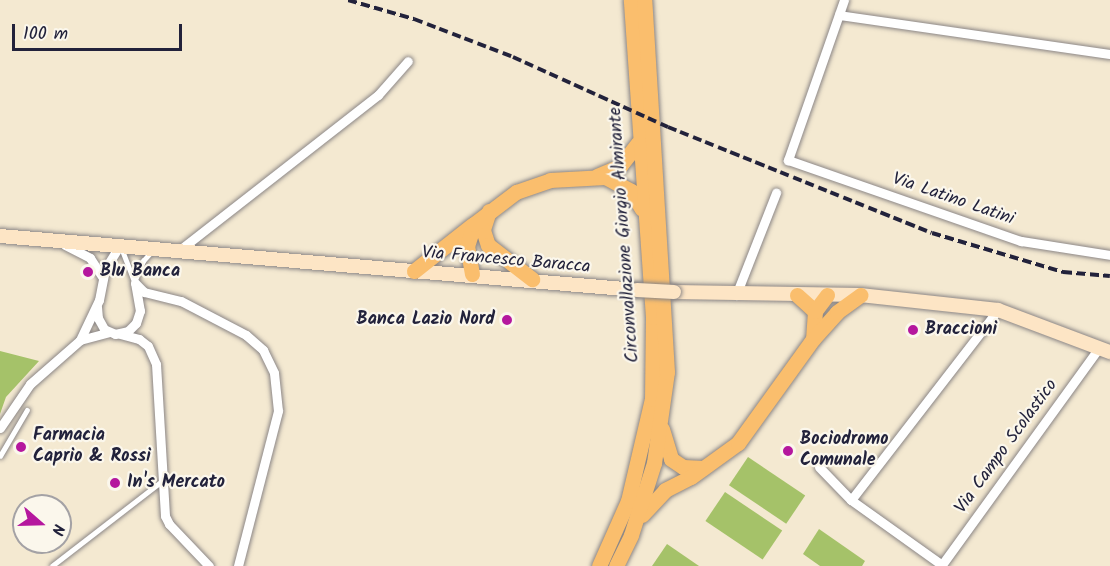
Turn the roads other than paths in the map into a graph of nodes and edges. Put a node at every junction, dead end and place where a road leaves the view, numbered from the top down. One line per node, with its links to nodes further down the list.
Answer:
1 (631, 0): 7 (highway, Circonvallazione Giorgio Almirante)
2 (644, 0): 37 (highway, Circonvallazione Giorgio Almirante)
3 (844, 0): 4 (street)
4 (839, 15): 5 (street); 17 (street, Via Latino Latini)
5 (1110, 54)
6 (408, 61): 16 (street)
7 (638, 143): 8 (highway); 10 (highway, Circonvallazione Giorgio Almirante)
8 (597, 176): 10 (highway); 11 (highway)
9 (776, 193): 23 (street)
10 (645, 221): 49 (highway, Circonvallazione Giorgio Almirante)
11 (479, 230): 18 (highway); 19 (highway); 21 (highway)
12 (0, 236): 13 (main road, Via Francesco Baracca)
13 (54, 241): 14 (main road, Via Francesco Baracca); 20 (street)
14 (120, 247): 15 (main road, Via Francesco Baracca); 20 (street); 22 (lane)
15 (152, 251): 16 (main road, Via Francesco Baracca); 22 (lane)
16 (175, 253): 18 (main road, Via Francesco Baracca)
17 (1110, 255)
18 (414, 271): 19 (main road, Via Francesco Baracca)
19 (472, 274): 21 (main road, Via Francesco Baracca)
20 (103, 278): 27 (street)
21 (532, 279): 23 (main road, Via Francesco Baracca, bridge)
22 (135, 283): 32 (street); 48 (street)
23 (736, 295): 24 (main road, Via Francesco Baracca)
24 (797, 295): 25 (main road, Via Francesco Baracca); 29 (highway)
25 (832, 295): 26 (main road, Via Francesco Baracca); 29 (highway); 30 (highway)
26 (860, 295): 28 (main road, Via Francesco Baracca); 30 (highway)
27 (98, 305): 31 (street); 34 (street)
28 (998, 310): 35 (main road, Via Francesco Baracca); 43 (street)
29 (816, 311): 33 (highway)
30 (837, 312): 33 (highway)
31 (109, 332): 32 (street); 34 (street)
32 (120, 334): 42 (street)
33 (813, 339): 40 (highway)
34 (80, 340): 38 (street)
35 (1104, 350): 45 (street, Via Campo Scolastico)
36 (27, 410): 39 (lane)
37 (661, 423): 40 (highway); 44 (highway, Circonvallazione Giorgio Almirante)
38 (0, 428)
39 (0, 456)
40 (703, 468): 44 (highway)
41 (819, 468): 43 (street)
42 (162, 481): 46 (lane); 47 (street)
43 (851, 500): 45 (street)
44 (631, 535): 50 (highway, Circonvallazione Giorgio Almirante)
45 (946, 564)
46 (52, 566)
47 (209, 566)
48 (238, 566)
49 (599, 566)
50 (616, 566)

